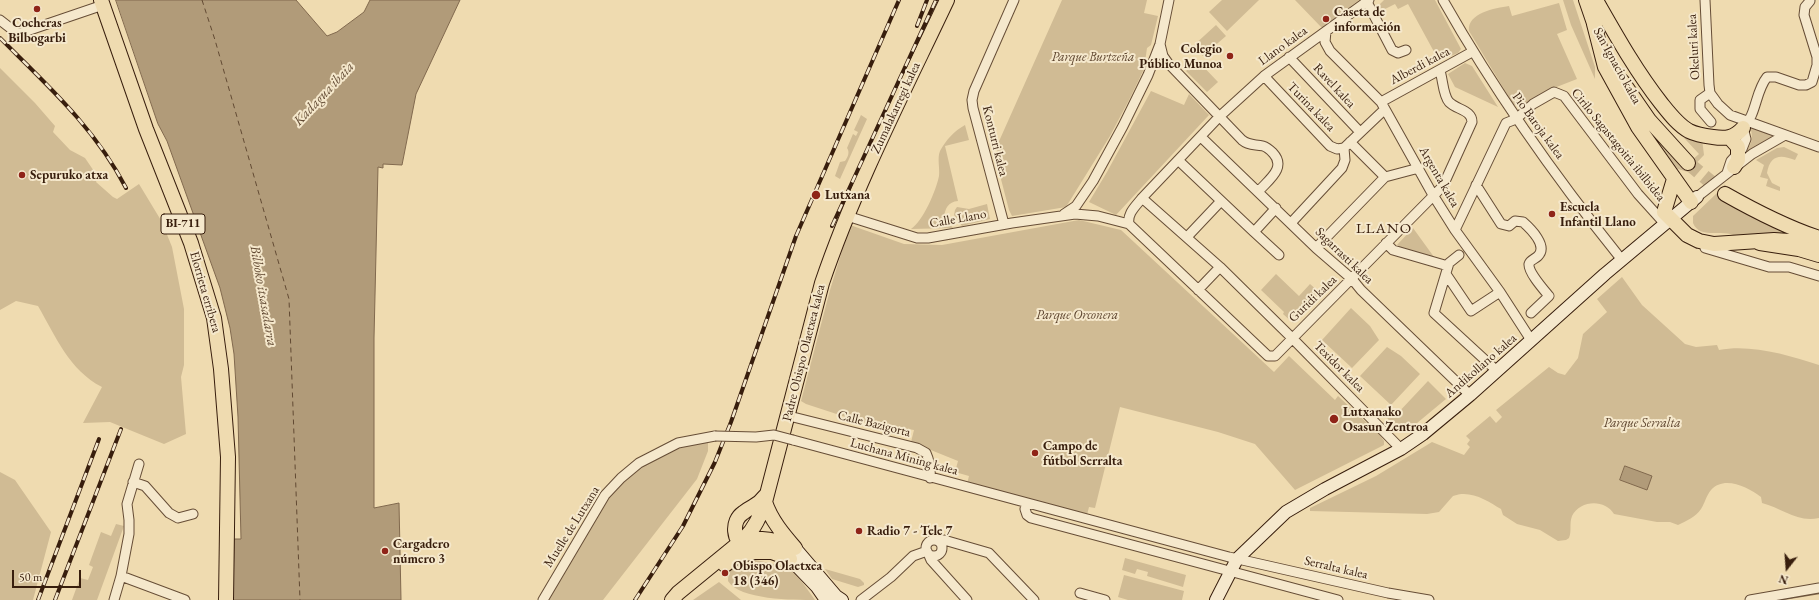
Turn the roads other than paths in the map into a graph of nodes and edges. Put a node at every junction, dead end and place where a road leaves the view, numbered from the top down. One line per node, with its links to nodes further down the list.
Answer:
1 (947, 0): 52 (main road, Zumalakarregi kalea)
2 (1014, 0): 56 (street, Konturri kalea)
3 (1169, 0): 14 (street)
4 (1443, 0): 16 (street, Pio Baroja kalea)
5 (1705, 0): 22 (street, Okeluri kalea)
6 (1809, 0): 9 (street); 27 (street)
7 (1368, 1): 13 (street, Llano kalea); 15 (street, Llano kalea)
8 (1593, 1): 12 (main road, San Ignacio kalea); 12 (main road, San Ignacio kalea); 31 (main road)
9 (1819, 1)
10 (102, 2): 11 (street); 106 (main road, Elorrieta erribera / BI-711)
11 (0, 20)
12 (1594, 24): 39 (main road)
13 (1326, 31): 17 (street, Llano kalea); 23 (street, Argenta kalea)
14 (1160, 44): 18 (street); 20 (street)
15 (1406, 50)
16 (1472, 52): 19 (street, Alberdi kalea); 25 (street, Pio Baroja kalea)
17 (1289, 57): 21 (street, Llano kalea); 28 (street, Ravel kalea)
18 (1168, 63): 20 (street); 24 (street)
19 (1440, 71): 23 (street, Alberdi kalea); 43 (street, Guridi kalea)
20 (1148, 75): 44 (street)
21 (1264, 76): 24 (street, Llano kalea); 32 (street, Turina kalea)
22 (1710, 93): 26 (street, Okeluri kalea); 27 (street, Okeluri kalea)
23 (1383, 106): 28 (street, Alberdi kalea); 36 (street, Argenta kalea)
24 (1219, 117): 30 (street, Llano kalea); 42 (street)
25 (1516, 120): 40 (street, Cirilo Sagastagoitia ibilbidea); 54 (street, Cirilo Sagastagoitia ibilbidea); 72 (street, Pio Baroja kalea)
26 (1711, 122)
27 (1746, 125): 29 (street, Okeluri kalea); 31 (main road); 34 (street)
28 (1360, 132): 32 (street, Alberdi kalea)
29 (1785, 135): 33 (street, Okeluri kalea); 37 (street, Andikollano kalea)
30 (1201, 136): 35 (street, Llano kalea); 42 (street, Sagarrasti kalea)
31 (1730, 138): 34 (main road)
32 (1347, 145): 38 (street); 55 (street)
33 (1819, 147)
34 (1739, 152): 37 (main road)
35 (1178, 160): 45 (street, Llano kalea); 47 (street)
36 (1419, 168): 38 (street); 43 (street, Argenta kalea)
37 (1730, 170): 46 (street, Andikollano kalea)
38 (1385, 177): 67 (street)
39 (1674, 179): 46 (main road); 54 (main road)
40 (1476, 185): 58 (street, Cirilo Sagastagoitia ibilbidea); 79 (street)
41 (1728, 191): 61 (main road)
42 (1258, 192): 50 (street, Sagarrasti kalea)
43 (1433, 195): 48 (street, Guridi kalea); 49 (street, Argenta kalea)
44 (1082, 197): 51 (street); 53 (street)
45 (1142, 198): 57 (street, Llano kalea); 60 (street, Texidor kalea)
46 (1694, 200): 54 (street, Andikollano kalea)
47 (1221, 201): 59 (street); 60 (street)
48 (1425, 204): 49 (street); 64 (street, Guridi kalea)
49 (1441, 207): 58 (street, Argenta kalea)
50 (1276, 208): 55 (street, Sagarrasti kalea); 59 (street)
51 (1062, 215): 53 (street); 56 (street, Calle Llano)
52 (847, 216): 56 (street, Calle Llano); 84 (main road, Padre Obispo Olaetxea kalea)
53 (1094, 216): 57 (street)
54 (1668, 222): 62 (main road); 72 (street, Andikollano kalea)
55 (1291, 223): 67 (street, Sagarrasti kalea)
56 (1004, 224)
57 (1129, 224): 77 (street)
58 (1455, 230): 78 (street, Argenta kalea)
59 (1254, 232): 69 (street)
60 (1187, 237): 73 (street, Texidor kalea)
61 (1819, 238)
62 (1699, 241): 65 (main road); 71 (street)
63 (1760, 242): 65 (main road); 66 (main road); 68 (highway)
64 (1386, 243): 74 (street); 76 (street, Guridi kalea)
65 (1738, 243): 71 (street)
66 (1819, 243)
67 (1316, 248): 76 (street, Sagarrasti kalea)
68 (1819, 254)
69 (1279, 255)
70 (1459, 256): 74 (street)
71 (1744, 259): 75 (street)
72 (1622, 260): 81 (street, Andikollano kalea)
73 (1220, 267): 77 (street); 80 (street, Texidor kalea)
74 (1447, 270): 78 (street); 82 (street)
75 (1819, 276)
76 (1352, 279): 80 (street, Guridi kalea); 83 (street, Sagarrasti kalea)
77 (1198, 290): 80 (street)
78 (1500, 292): 81 (street, Argenta kalea)
79 (1531, 313)
80 (1292, 338): 86 (street, Texidor kalea)
81 (1531, 340): 82 (street, Andikollano kalea)
82 (1497, 371): 83 (street, Andikollano kalea)
83 (1470, 395): 86 (street, Andikollano kalea)
84 (788, 416): 88 (street, Calle Bazigorta); 90 (main road, Padre Obispo Olaetxea kalea)
85 (774, 435): 88 (street, Luchana Mining kalea, bridge); 107 (street, Muelle de Lutxana, bridge)
86 (1401, 449): 98 (street, Andikollano kalea)
87 (139, 464): 89 (street)
88 (930, 478): 91 (street, Luchana Mining kalea)
89 (133, 482): 92 (street); 101 (street)
90 (766, 497): 94 (main road, Padre Obispo Olaetxea kalea); 94 (main road); 96 (main road)
91 (1027, 504): 97 (street, Luchana Mining kalea); 99 (street)
92 (193, 514)
93 (935, 540): 95 (street); 95 (street); 114 (street)
94 (745, 546): 96 (main road); 108 (main road); 109 (main road)
95 (928, 552): 112 (street); 113 (street)
96 (793, 553): 110 (street); 111 (street)
97 (1223, 555): 98 (street, Luchana Mining kalea); 99 (street)
98 (1237, 559): 100 (street, Andikollano kalea); 118 (street, Serralta kalea)
99 (1214, 567): 100 (street)
100 (1230, 571): 116 (street, Andikollano kalea); 117 (street)
101 (121, 576): 104 (street); 105 (street)
102 (1819, 588): 119 (street)
103 (1080, 593): 115 (street)
104 (114, 600)
105 (185, 600)
106 (226, 600)
107 (543, 600)
108 (672, 600)
109 (681, 600)
110 (826, 600)
111 (842, 600)
112 (861, 600)
113 (967, 600)
114 (1034, 600)
115 (1105, 600)
116 (1216, 600)
117 (1338, 600)
118 (1429, 600)
119 (1750, 600)

